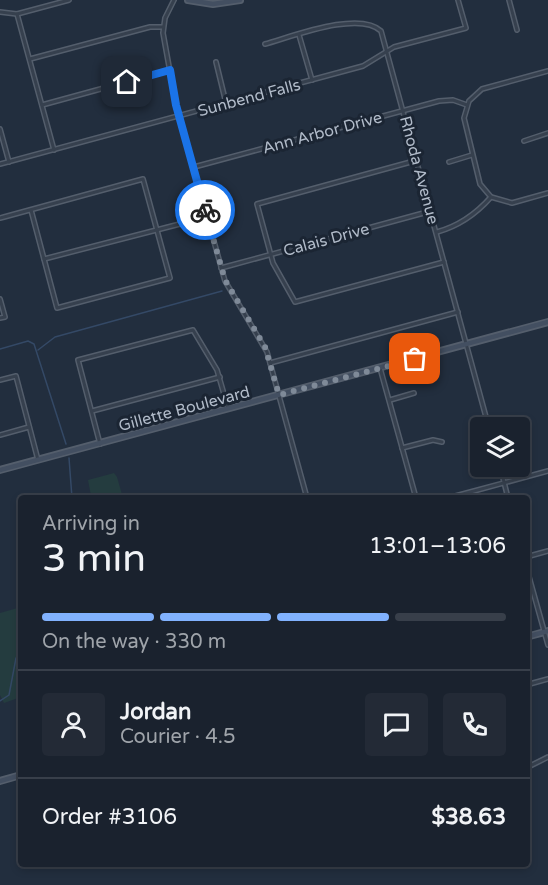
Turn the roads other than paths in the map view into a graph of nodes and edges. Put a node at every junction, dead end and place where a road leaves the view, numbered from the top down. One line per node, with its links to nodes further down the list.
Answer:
1 (69, 0): 8 (street)
2 (174, 0): 9 (street)
3 (188, 0): 4 (main road)
4 (240, 0)
5 (459, 0): 13 (street, Sunbend Falls)
6 (509, 0): 10 (street)
7 (0, 12): 8 (street)
8 (17, 14): 14 (street)
9 (163, 27): 14 (street); 16 (street)
10 (517, 30)
11 (299, 35): 12 (street, Rhoda Avenue); 13 (street, Rhoda Avenue); 18 (street)
12 (265, 44)
13 (388, 50): 18 (street, Sunbend Falls); 22 (street, Rhoda Avenue)
14 (30, 59): 20 (street)
15 (216, 62): 19 (street)
16 (170, 70): 20 (street); 23 (street)
17 (548, 71): 21 (street)
18 (312, 80): 19 (street, Sunbend Falls)
19 (226, 103): 23 (street, Sunbend Falls)
20 (42, 105): 27 (street)
21 (467, 105): 22 (street, Ann Arbor Drive); 28 (street)
22 (404, 110): 29 (street, Rhoda Avenue); 33 (street, Ann Arbor Drive)
23 (179, 116): 27 (street, Sunbend Falls); 33 (street)
24 (0, 129): 30 (street)
25 (548, 134): 26 (street)
26 (524, 141)
27 (54, 150): 30 (street, Sunbend Falls)
28 (472, 155): 31 (street); 35 (street)
29 (417, 160): 37 (street, Rhoda Avenue); 42 (street)
30 (9, 162): 32 (street, Sunbend Falls)
31 (448, 162)
32 (0, 164)
33 (194, 166): 38 (street)
34 (548, 193): 35 (street)
35 (491, 197): 41 (street)
36 (31, 210): 39 (street); 40 (street); 43 (street)
37 (431, 211): 41 (street, Rhoda Avenue); 42 (street, Calais Drive)
38 (207, 217): 40 (street); 45 (street)
39 (0, 218)
40 (156, 228): 43 (street); 43 (street)
41 (437, 232): 44 (street, Rhoda Avenue)
42 (270, 254): 44 (street); 45 (street, Calais Drive)
43 (44, 259)
44 (445, 261): 47 (street, Rhoda Avenue)
45 (221, 268): 51 (street)
46 (0, 299): 48 (street)
47 (458, 312): 50 (street, Rhoda Avenue); 51 (street)
48 (2, 317)
49 (548, 322): 50 (main road, Gillette Boulevard)
50 (467, 344): 52 (main road, Gillette Boulevard); 60 (street, Rhoda Avenue)
51 (270, 363): 56 (street)
52 (380, 368): 56 (main road, Gillette Boulevard); 57 (street)
53 (220, 377): 58 (street); 59 (street); 59 (street)
54 (0, 380): 61 (street)
55 (414, 393): 57 (street)
56 (279, 395): 58 (main road, Gillette Boulevard); 71 (street)
57 (389, 400): 65 (street)
58 (228, 409): 64 (main road, Gillette Boulevard)
59 (92, 411): 64 (street)
60 (486, 417)
61 (29, 428): 62 (street); 66 (street)
62 (0, 435)
63 (442, 442): 65 (street)
64 (100, 444): 66 (main road, Gillette Boulevard)
65 (402, 448): 72 (street)
66 (38, 460): 67 (main road, Gillette Boulevard)
67 (0, 470)
68 (548, 471): 70 (street)
69 (503, 477): 70 (street)
70 (504, 483): 73 (street); 74 (street)
71 (306, 495)
72 (415, 495)
73 (459, 495)
74 (507, 495)
75 (548, 551): 76 (street)
76 (530, 556)
77 (530, 579): 78 (street)
78 (546, 632): 79 (main road); 80 (street)
79 (530, 636)
80 (548, 645)
81 (548, 680): 82 (street)
82 (530, 684)
83 (548, 757): 84 (street)
84 (530, 766)
85 (18, 776): 86 (main road)
86 (0, 781)

